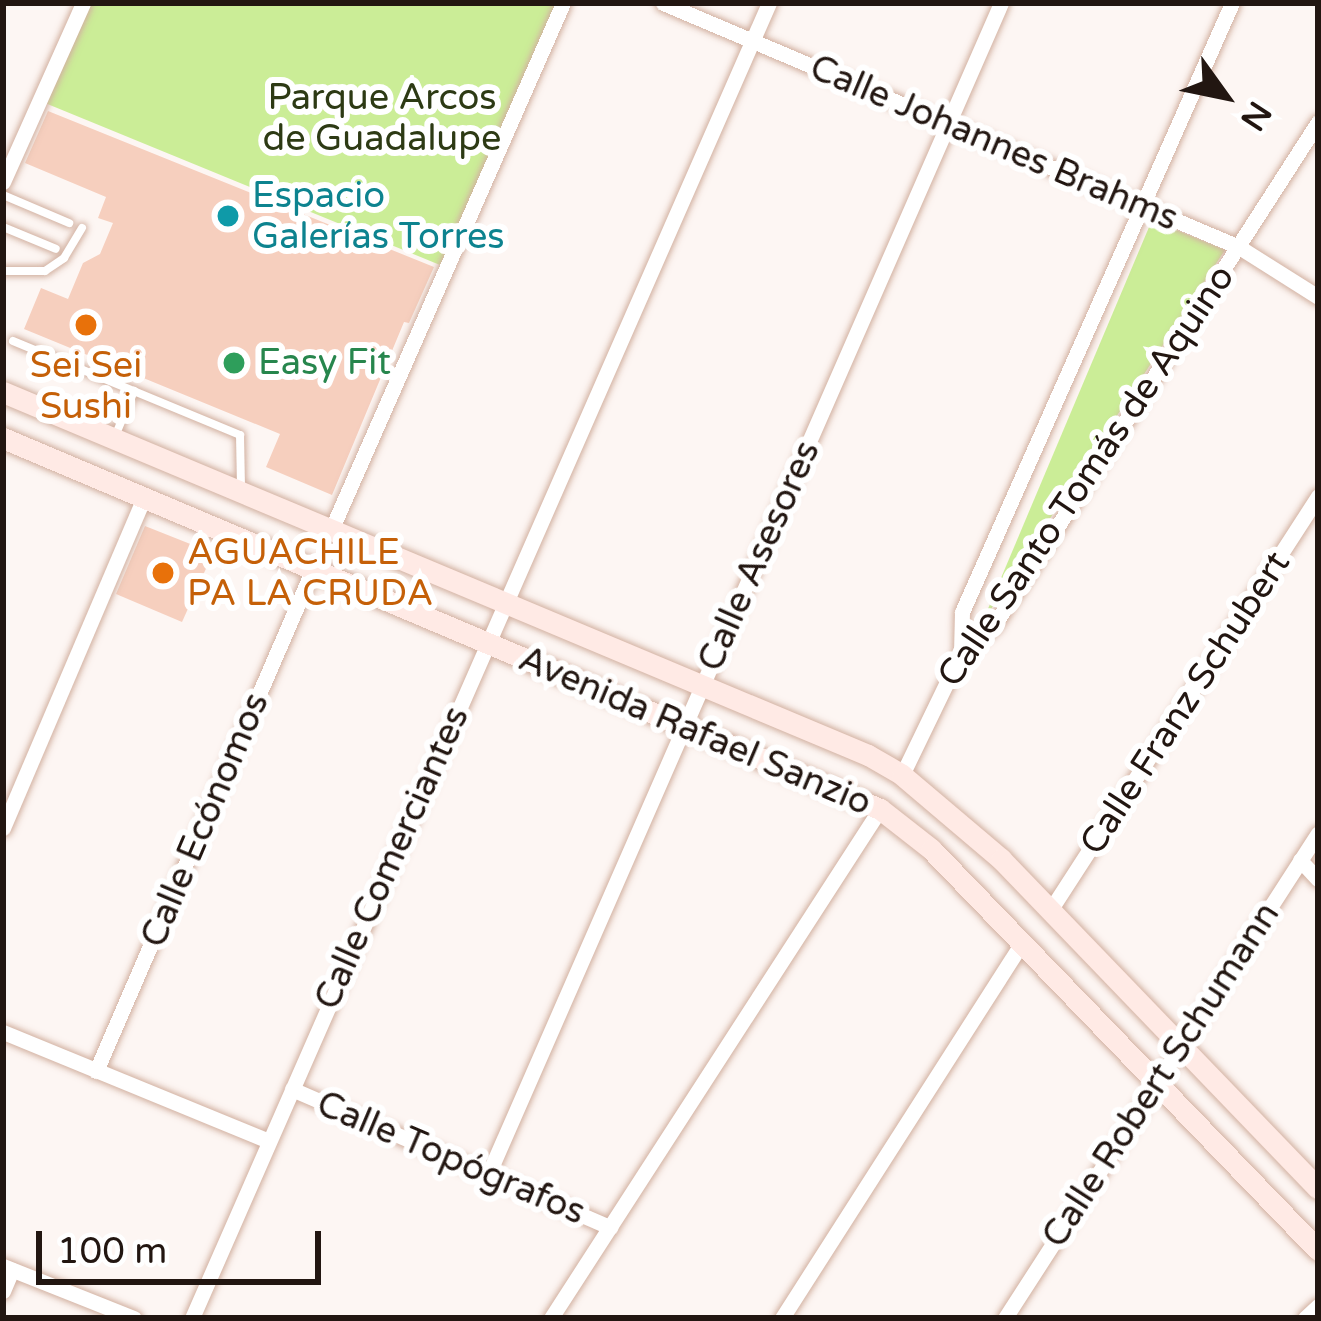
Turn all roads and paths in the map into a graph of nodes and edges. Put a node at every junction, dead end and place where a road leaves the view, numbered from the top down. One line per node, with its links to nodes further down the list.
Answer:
1 (83, 3): 10 (street)
2 (563, 3): 28 (street)
3 (663, 3): 7 (street, Calle Johannes Brahms)
4 (769, 3): 7 (street, Calle Comerciantes)
5 (1001, 3): 9 (street, Calle Asesores)
6 (1232, 3): 12 (street)
7 (752, 41): 9 (street, Calle Johannes Brahms); 30 (street, Calle Comerciantes)
8 (1318, 122): 16 (street, Calle Santo Tomás de Aquino)
9 (948, 124): 12 (street, Calle Johannes Brahms); 33 (street, Calle Asesores)
10 (3, 182)
11 (3, 195): 13 (lane)
12 (1144, 205): 16 (street, Calle Johannes Brahms); 32 (street)
13 (69, 223)
14 (3, 227): 17 (lane)
15 (82, 228): 18 (lane)
16 (1239, 247): 19 (street, Calle Johannes Brahms); 32 (street, Calle Santo Tomás de Aquino)
17 (56, 249)
18 (3, 271)
19 (1318, 297)
20 (14, 341): 21 (lane)
21 (134, 391): 23 (lane); 25 (lane)
22 (3, 392): 23 (main road, Avenida Rafael Sanzio)
23 (115, 438): 25 (main road, Avenida Rafael Sanzio)
24 (3, 439): 27 (main road, Avenida Rafael Sanzio)
25 (241, 490): 28 (main road, Avenida Rafael Sanzio)
26 (1318, 496): 41 (street, Calle Franz Schubert)
27 (144, 498): 29 (main road, Avenida Rafael Sanzio); 37 (street)
28 (332, 528): 30 (main road, Avenida Rafael Sanzio)
29 (313, 569): 31 (main road, Avenida Rafael Sanzio); 45 (street, Calle Ecónomos)
30 (504, 602): 31 (street, Calle Comerciantes); 33 (main road, Avenida Rafael Sanzio)
31 (487, 641): 34 (main road, Avenida Rafael Sanzio); 47 (street, Calle Comerciantes)
32 (961, 653): 35 (street, Calle Santo Tomás de Aquino)
33 (703, 686): 34 (street, Calle Asesores); 35 (main road, Avenida Rafael Sanzio)
34 (685, 726): 36 (main road, Avenida Rafael Sanzio); 49 (street, Calle Asesores)
35 (902, 775): 41 (main road, Avenida Rafael Sanzio)
36 (880, 809): 42 (main road, Avenida Rafael Sanzio); 51 (street)
37 (3, 828)
38 (1318, 833): 39 (street, Calle Robert Schumann)
39 (1300, 860): 40 (street); 44 (street, Calle Robert Schumann)
40 (1318, 879)
41 (1051, 910): 44 (main road, Avenida Rafael Sanzio)
42 (1021, 944): 46 (main road, Avenida Rafael Sanzio); 59 (street)
43 (3, 1032): 45 (street, Calle Topógrafos)
44 (1180, 1045): 46 (street, Calle Robert Schumann); 50 (main road, Avenida Rafael Sanzio)
45 (96, 1071): 48 (street, Calle Topógrafos)
46 (1156, 1082): 52 (main road, Avenida Rafael Sanzio); 60 (street, Calle Robert Schumann)
47 (292, 1089): 48 (street, Calle Comerciantes); 49 (street, Calle Topógrafos)
48 (269, 1142): 57 (street, Calle Comerciantes)
49 (488, 1175): 51 (street, Calle Topógrafos)
50 (1318, 1188)
51 (610, 1227): 58 (street)
52 (1318, 1250)
53 (8, 1268): 54 (street); 56 (street)
54 (3, 1291)
55 (1318, 1306): 61 (street)
56 (134, 1318)
57 (192, 1318)
58 (551, 1318)
59 (782, 1318)
60 (1005, 1318)
61 (1305, 1318)

